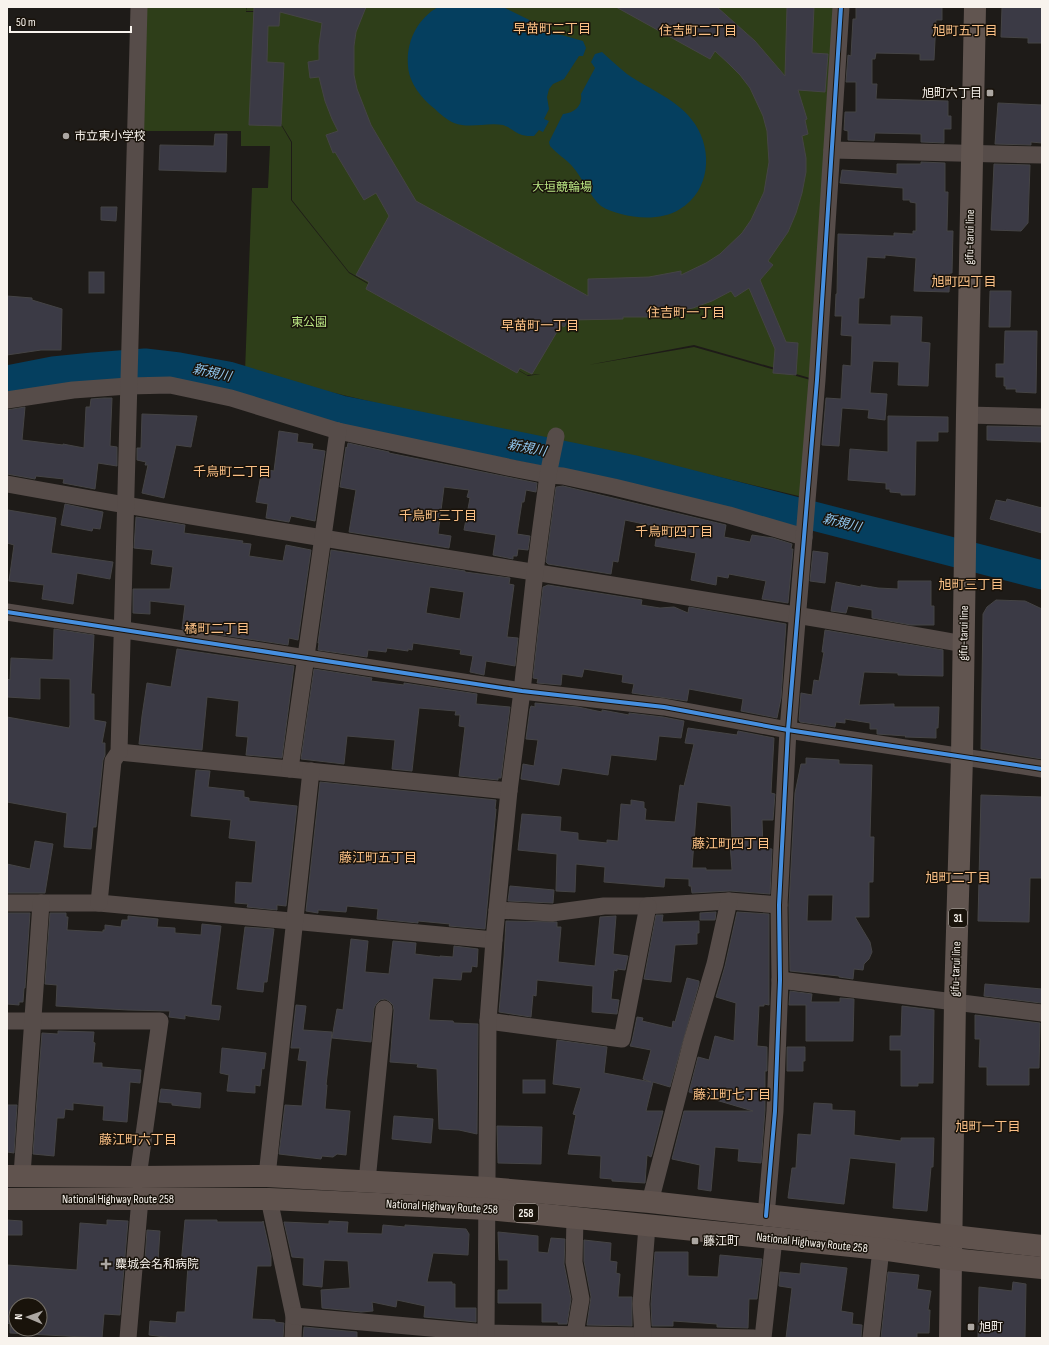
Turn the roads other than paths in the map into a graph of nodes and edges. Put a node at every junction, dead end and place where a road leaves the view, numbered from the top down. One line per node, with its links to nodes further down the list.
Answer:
1 (139, 7): 7 (street)
2 (841, 7): 4 (street)
3 (975, 7): 5 (main road, gifu-tarui line / 31)
4 (832, 150): 5 (street); 16 (street)
5 (972, 152): 6 (street); 9 (main road, gifu-tarui line / 31)
6 (1042, 155)
7 (128, 383): 8 (street); 11 (street); 15 (street)
8 (7, 400)
9 (967, 415): 10 (street); 22 (main road, gifu-tarui line / 31)
10 (1042, 417)
11 (338, 431): 13 (street); 17 (street)
12 (556, 436): 13 (street)
13 (549, 471): 16 (street); 18 (street)
14 (7, 484): 15 (street)
15 (126, 505): 17 (street); 21 (street)
16 (804, 533): 20 (street)
17 (322, 538): 18 (street); 23 (street)
18 (535, 572): 20 (street); 24 (street)
19 (7, 612): 21 (street)
20 (798, 615): 22 (street); 25 (street)
21 (123, 630): 23 (street); 26 (street)
22 (964, 644): 27 (main road, gifu-tarui line / 31)
23 (305, 657): 24 (street); 28 (street)
24 (522, 691): 25 (street); 31 (street)
25 (788, 730): 27 (street); 36 (street)
26 (119, 752): 28 (street); 35 (street)
27 (962, 757): 29 (street); 42 (main road, gifu-tarui line / 31)
28 (290, 769): 30 (street)
29 (1042, 769)
30 (311, 771): 31 (street); 39 (street)
31 (509, 791): 38 (street)
32 (729, 901): 36 (street); 37 (street); 56 (street)
33 (7, 903): 34 (street)
34 (41, 903): 35 (street); 46 (street)
35 (99, 903): 39 (street)
36 (779, 905): 41 (street)
37 (648, 906): 38 (street); 47 (street)
38 (497, 910): 40 (street)
39 (295, 921): 40 (street); 49 (street)
40 (494, 940): 47 (street)
41 (780, 980): 42 (street); 57 (street)
42 (955, 1002): 44 (street); 60 (main road, gifu-tarui line / 31)
43 (384, 1009): 51 (street)
44 (1042, 1013)
45 (7, 1021): 46 (street)
46 (33, 1021): 48 (street); 50 (street)
47 (488, 1021): 55 (street)
48 (15, 1176): 50 (highway, National Highway Route 258 / 258)
49 (267, 1176): 50 (highway, National Highway Route 258 / 258); 51 (highway, National Highway Route 258 / 258)
50 (138, 1177)
51 (367, 1181): 55 (highway, National Highway Route 258 / 258)
52 (7, 1199): 53 (highway, National Highway Route 258 / 258)
53 (140, 1199): 54 (highway, National Highway Route 258 / 258); 71 (street)
54 (269, 1199): 55 (highway, National Highway Route 258 / 258); 66 (street)
55 (488, 1199): 56 (highway, National Highway Route 258 / 258); 58 (highway, National Highway Route 258 / 258); 69 (street)
56 (650, 1202): 57 (highway, National Highway Route 258 / 258)
57 (766, 1216): 60 (highway, National Highway Route 258 / 258)
58 (575, 1218): 59 (highway, National Highway Route 258 / 258); 68 (street)
59 (647, 1226): 61 (highway, National Highway Route 258 / 258); 70 (street)
60 (951, 1236): 62 (highway, National Highway Route 258 / 258); 64 (main road, gifu-tarui line / 31)
61 (774, 1239): 63 (highway, National Highway Route 258 / 258); 75 (street)
62 (1042, 1246)
63 (881, 1249): 64 (highway, National Highway Route 258 / 258); 76 (street)
64 (951, 1259): 65 (highway, National Highway Route 258 / 258); 77 (main road)
65 (1042, 1268)
66 (294, 1316): 67 (street); 72 (street)
67 (428, 1333): 69 (street)
68 (574, 1334): 69 (street); 70 (street)
69 (486, 1335)
70 (643, 1337): 73 (street)
71 (128, 1338)
72 (293, 1338)
73 (717, 1338): 74 (street)
74 (754, 1338)
75 (763, 1338)
76 (871, 1338)
77 (950, 1338)

